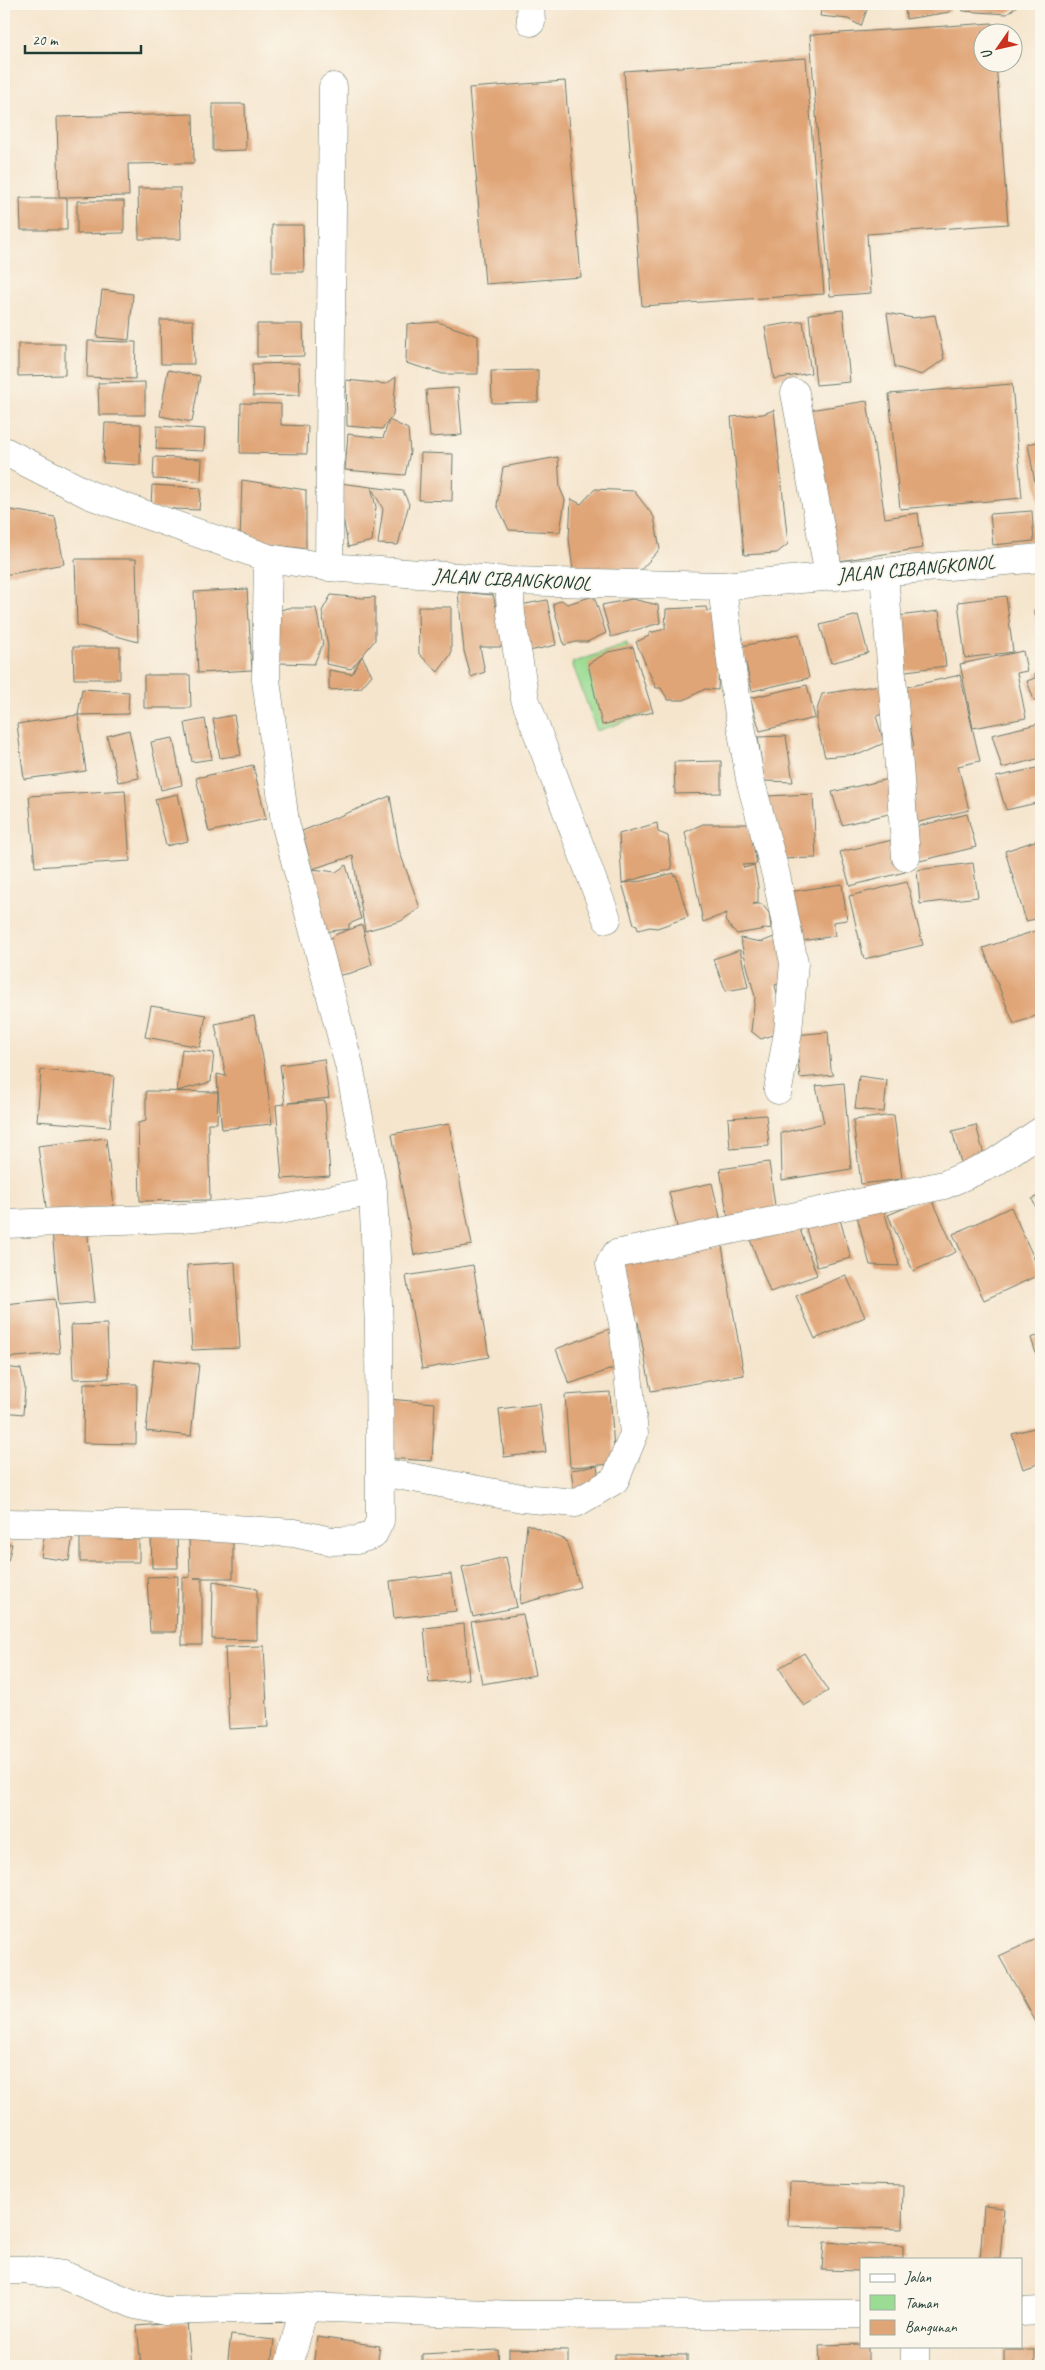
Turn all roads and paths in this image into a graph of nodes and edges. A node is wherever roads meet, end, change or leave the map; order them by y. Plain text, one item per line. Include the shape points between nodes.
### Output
1 (333, 87) dead end
2 (795, 393) dead end
3 (4, 451) edge
4 (268, 558) junction
5 (1041, 558) edge
6 (330, 567) junction
7 (884, 573) junction
8 (829, 576) junction
9 (509, 581) junction
10 (722, 586) junction
11 (906, 856) dead end
12 (607, 919) dead end
13 (778, 1090) dead end
14 (1041, 1131) edge
15 (373, 1191) junction
16 (4, 1224) edge
17 (382, 1472) junction
18 (4, 1523) edge
19 (4, 2270) edge
20 (304, 2307) junction
21 (1041, 2311) edge
22 (1022, 2312) edge
23 (860, 2314) edge
24 (914, 2348) edge
25 (290, 2366) edge
26 (915, 2366) edge

1 - 6 street
2 - 8 street
3 - 4 street, JALAN CIBANGKONOL via 90,495
4 - 6 street, JALAN CIBANGKONOL
4 - 15 street via 266,680 286,822 349,1065
5 - 7 street, JALAN CIBANGKONOL
6 - 9 street, JALAN CIBANGKONOL
7 - 8 street, JALAN CIBANGKONOL
7 - 11 street
8 - 10 street, JALAN CIBANGKONOL
9 - 10 street, JALAN CIBANGKONOL
9 - 12 street via 511,614 526,699
10 - 13 street via 750,779 776,875 794,963 788,1032
14 - 17 street via 994,1163 944,1185 616,1254 610,1264 624,1323 634,1434 615,1480 576,1503 522,1498
15 - 16 street via 274,1211 182,1218
15 - 17 street
17 - 18 street via 380,1521 373,1535 357,1540 331,1541 294,1532 189,1526
19 - 20 street via 64,2276 136,2305 165,2311
20 - 23 street via 516,2315
20 - 25 street
21 - 22 street
24 - 26 street

